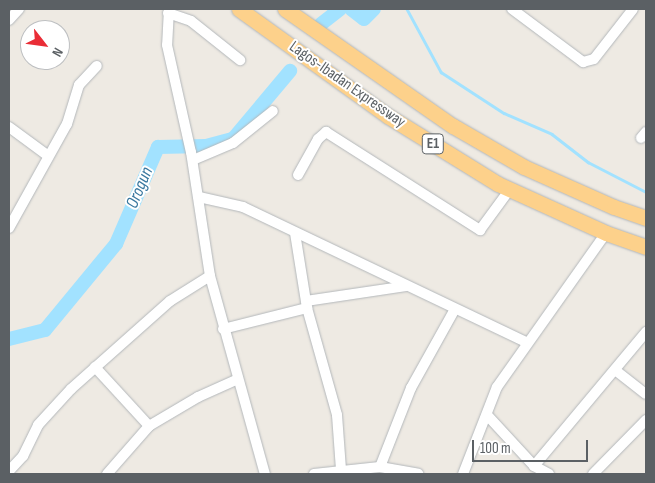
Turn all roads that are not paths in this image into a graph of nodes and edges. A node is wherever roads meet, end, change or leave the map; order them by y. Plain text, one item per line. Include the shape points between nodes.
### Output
1 (19, 9) edge
2 (239, 9) edge
3 (285, 9) edge
4 (512, 9) edge
5 (633, 9) edge
6 (168, 11) edge
7 (9, 20) edge
8 (240, 60) dead end
9 (97, 66) dead end
10 (273, 111) dead end
11 (9, 127) edge
12 (47, 155) junction
13 (192, 156) junction
14 (298, 175) dead end
15 (510, 189) junction
16 (199, 197) junction
17 (646, 218) edge
18 (9, 228) edge
19 (295, 233) junction
20 (606, 233) junction
21 (646, 247) edge
22 (210, 276) junction
23 (406, 286) junction
24 (306, 305) junction
25 (455, 309) junction
26 (223, 329) junction
27 (646, 332) edge
28 (526, 342) junction
29 (95, 367) junction
30 (615, 370) junction
31 (238, 379) junction
32 (646, 394) edge
33 (487, 416) junction
34 (646, 420) edge
35 (148, 426) junction
36 (534, 466) junction
37 (380, 467) junction
38 (341, 470) junction
39 (9, 471) edge
40 (360, 471) edge
41 (107, 474) edge
42 (265, 474) edge
43 (314, 474) edge
44 (418, 474) edge
45 (463, 474) edge
46 (549, 474) edge
47 (593, 474) edge

1 - 7 street
2 - 15 highway, Lagos-Ibadan Expressway / E1 via 388,116
3 - 17 highway, Lagos-Ibadan Expressway / E1 via 459,130 524,167
4 - 5 street via 584,62 594,59
6 - 8 street via 191,21
6 - 13 street via 167,45
9 - 12 street via 78,85 67,124
10 - 13 street via 233,143
11 - 12 street
12 - 18 street
13 - 16 street
14 - 15 street via 318,139 326,132 480,230
15 - 20 highway, Lagos-Ibadan Expressway / E1
16 - 19 street via 243,207
16 - 22 street
19 - 23 street
19 - 24 street
20 - 21 highway, Lagos-Ibadan Expressway / E1
20 - 28 street
22 - 26 street
22 - 29 street via 170,301
23 - 24 street
23 - 25 street
24 - 26 street
24 - 38 street via 337,415
25 - 28 street
25 - 37 street via 411,388
26 - 31 street
27 - 30 street
28 - 33 street via 497,387
29 - 35 street
29 - 39 street via 38,424 23,456
30 - 32 street
30 - 36 street
31 - 35 street via 198,397
31 - 42 street
33 - 36 street
33 - 45 street
34 - 47 street
35 - 41 street
36 - 46 street
37 - 40 street
37 - 44 street
38 - 40 street
38 - 43 street

